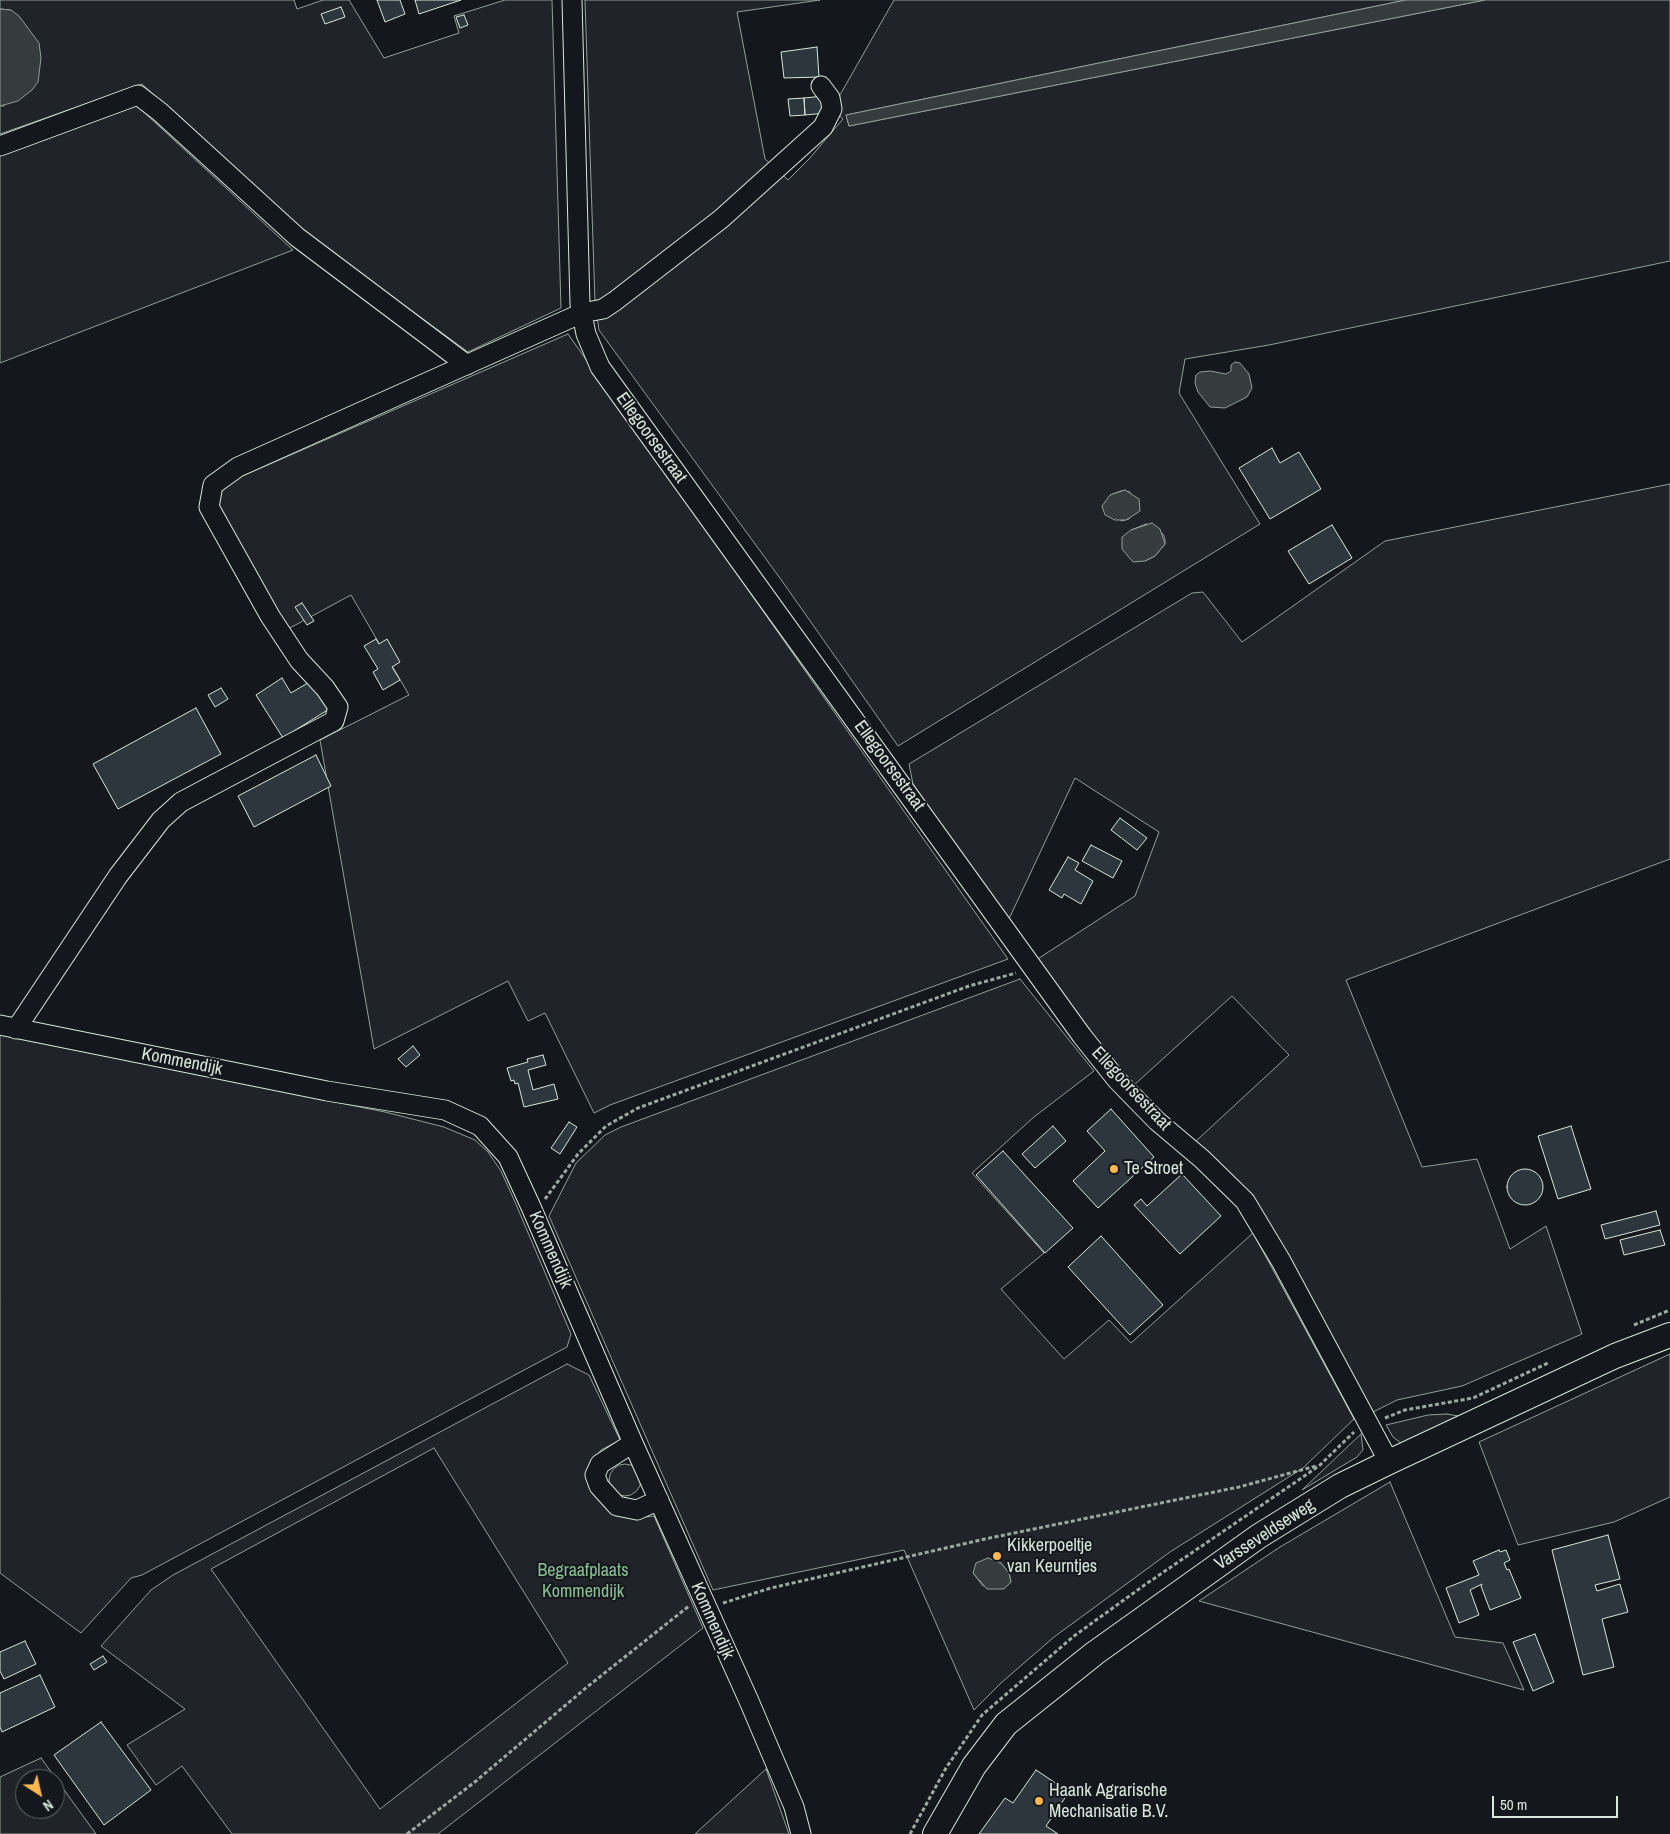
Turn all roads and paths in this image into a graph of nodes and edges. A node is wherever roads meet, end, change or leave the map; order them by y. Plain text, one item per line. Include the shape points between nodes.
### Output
1 (572, 0) edge
2 (822, 86) dead end
3 (0, 146) edge
4 (582, 313) junction
5 (467, 365) junction
6 (1033, 968) junction
7 (8, 1027) edge
8 (534, 1216) junction
9 (1670, 1310) edge
10 (1627, 1328) dead end
11 (1670, 1335) edge
12 (1550, 1362) dead end
13 (1369, 1425) junction
14 (633, 1443) junction
15 (1389, 1462) junction
16 (659, 1500) junction
17 (703, 1602) junction
18 (407, 1834) edge
19 (801, 1834) edge
20 (935, 1834) edge

1 - 4 street, Ellegoorsestraat
2 - 4 street via 830,98 832,109 823,127 721,219 644,279 603,309
3 - 5 street via 138,95 297,237
4 - 5 street
4 - 6 street, Ellegoorsestraat via 586,334 600,367
5 - 7 street via 238,467 213,485 209,507 275,623 299,660 338,707 334,720 181,802 161,820
6 - 8 path via 969,986 638,1108 606,1126 578,1154
6 - 13 street, Ellegoorsestraat via 1118,1080 1157,1121 1202,1158 1244,1201 1281,1261
7 - 8 street, Kommendijk via 327,1091 445,1110 480,1126 508,1157
8 - 14 street, Kommendijk
9 - 10 path
11 - 15 main road, Varsseveldseweg via 1615,1356
12 - 13 path via 1473,1398 1405,1410
13 - 15 street, Ellegoorsestraat
13 - 17 path via 1353,1432 1320,1465 1239,1487
14 - 16 street, Kommendijk
14 - 16 street via 600,1464 595,1475 599,1486 617,1506 637,1510
15 - 20 main road, Varsseveldseweg via 1340,1486 1259,1536 1095,1653 1006,1724 974,1766
16 - 17 street, Kommendijk
17 - 18 path via 586,1687 476,1781
17 - 19 street, Kommendijk via 786,1790

